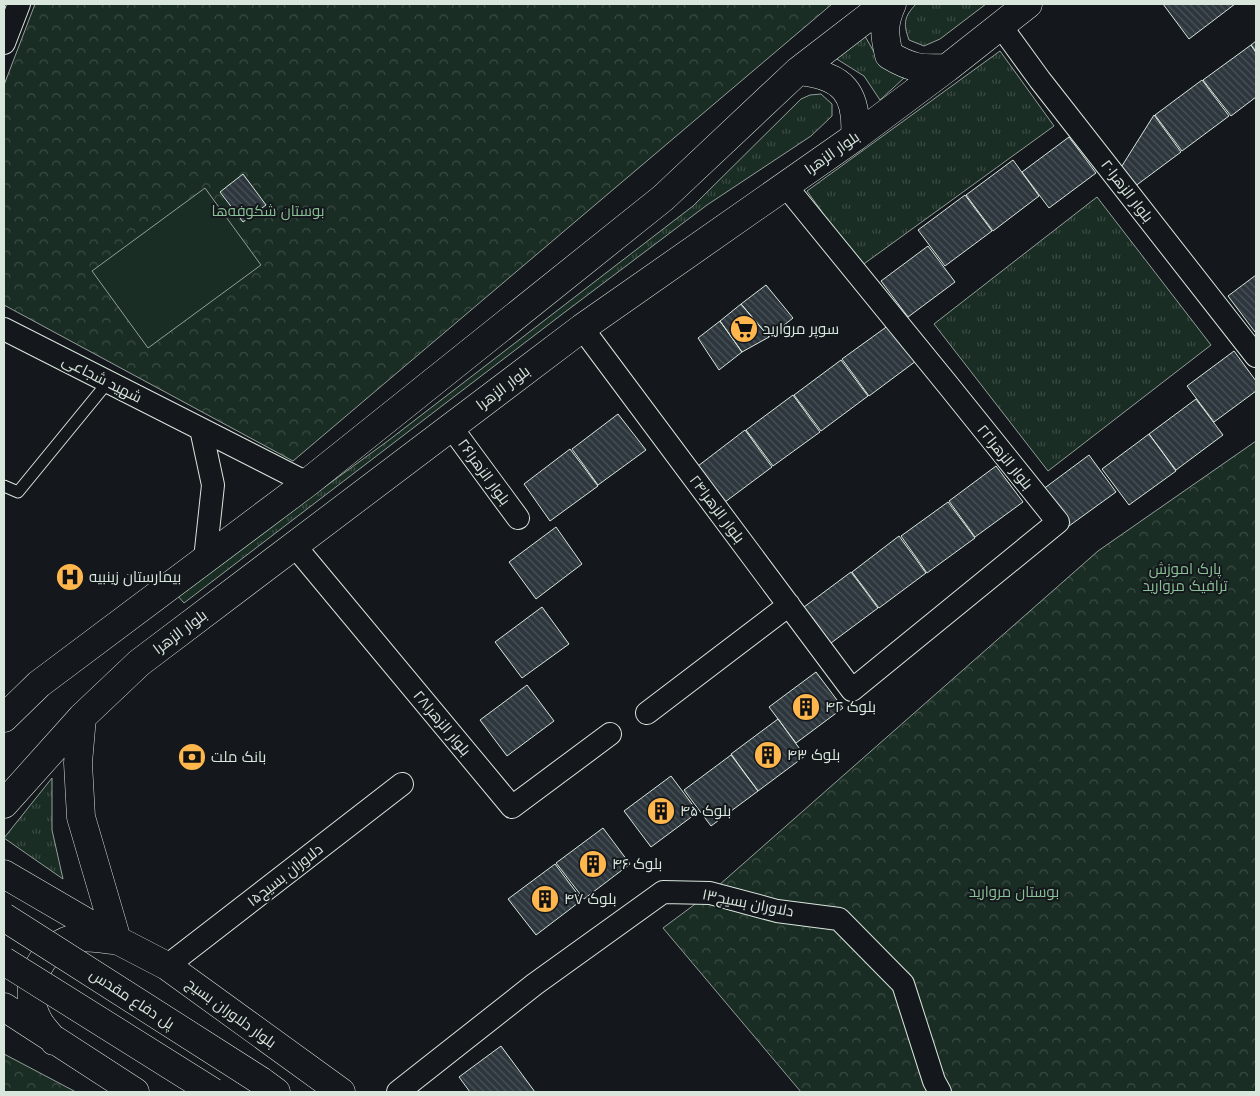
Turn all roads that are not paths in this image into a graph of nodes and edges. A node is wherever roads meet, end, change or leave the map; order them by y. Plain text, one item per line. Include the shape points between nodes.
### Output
1 (19, 4) edge
2 (885, 4) edge
3 (892, 4) edge
4 (1028, 4) edge
5 (1000, 25) junction
6 (4, 43) edge
7 (947, 68) junction
8 (798, 71) junction
9 (855, 138) junction
10 (785, 185) junction
11 (4, 328) edge
12 (582, 328) junction
13 (1256, 356) edge
14 (108, 382) junction
15 (451, 427) junction
16 (201, 429) junction
17 (307, 482) junction
18 (4, 486) edge
19 (518, 518) dead end
20 (294, 545) junction
21 (205, 559) junction
22 (789, 605) junction
23 (852, 690) joint
24 (647, 713) dead end
25 (82, 717) junction
26 (4, 718) edge
27 (610, 734) dead end
28 (402, 784) dead end
29 (4, 804) edge
30 (4, 874) edge
31 (4, 917) edge
32 (117, 940) junction
33 (4, 961) edge
34 (167, 966) junction
35 (4, 1007) edge
36 (4, 1019) edge
37 (54, 1041) junction
38 (268, 1087) edge
39 (135, 1092) edge
40 (213, 1092) edge
41 (341, 1092) edge
42 (398, 1092) edge
43 (940, 1092) edge

1 - 6 street
2 - 8 main road
3 - 7 main road via 884,26 890,55 921,69
4 - 5 main road, بلوار الزهرا
5 - 7 main road, بلوار الزهرا
5 - 13 street, بلوار الزهرا۲۰
7 - 9 main road, بلوار الزهرا
8 - 9 main road via 825,75 845,88 854,107
8 - 17 main road via 663,198
9 - 10 main road, بلوار الزهرا
10 - 12 main road, بلوار الزهرا
10 - 23 street, بلوار الزهرا۲۲ via 1058,522
11 - 14 street, شهید شجاعی
12 - 15 main road, بلوار الزهرا
12 - 22 street, بلوار الزهرا۲۴
14 - 16 street, شهید شجاعی
14 - 18 lane via 18,492
15 - 19 street, بلوار الزهرا۲۶
15 - 20 main road, بلوار الزهرا
16 - 17 street, شهید شجاعی
16 - 21 street via 213,485
17 - 21 main road
20 - 25 main road, بلوار الزهرا via 139,663
20 - 27 street, بلوار الزهرا۲۸ via 512,807
21 - 26 main road via 39,684
22 - 23 street, بلوار الزهرا۲۴
22 - 24 street
25 - 29 main road, بلوار الزهرا
25 - 32 main road via 78,763 81,817
28 - 34 street, دلاوران بسیج۱۵
30 - 32 main road, بلوار دلاوران بسیج
31 - 38 main road, پل دفاع مقدس, bridge
32 - 34 main road, بلوار دلاوران بسیج
32 - 37 main road via 72,939 53,949 38,966 32,987 34,1009 37,1019
33 - 40 main road, bridge
34 - 41 main road, بلوار دلاوران بسیج
35 - 37 main road
36 - 37 main road
37 - 39 main road
42 - 43 street, دلاوران بسیج۱۳ via 535,984 664,892 710,893 776,911 839,919 903,984

